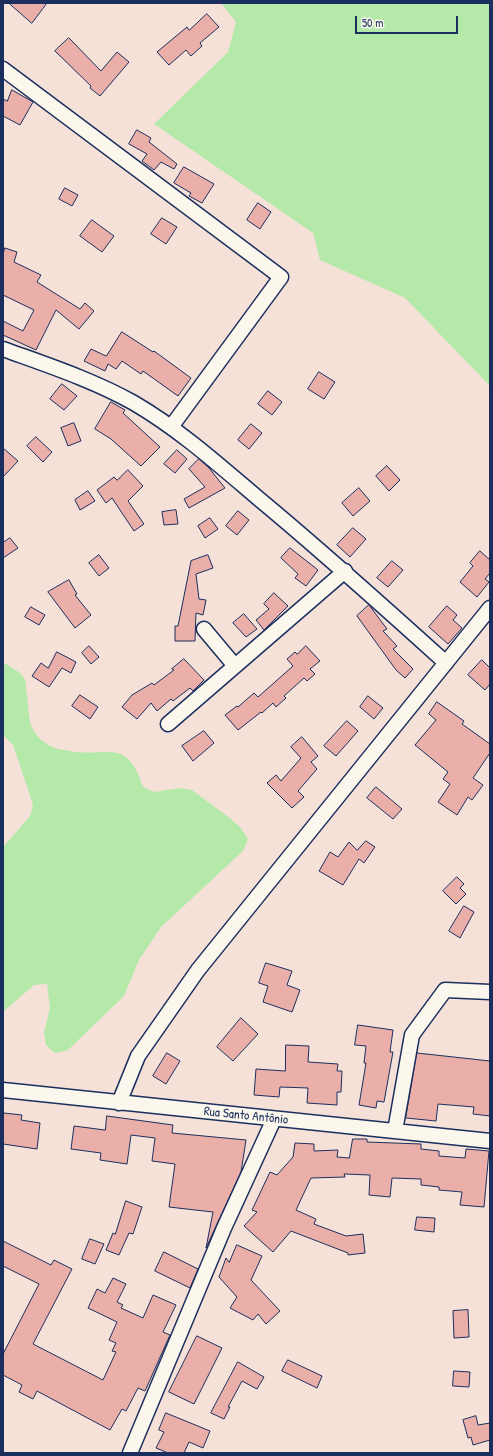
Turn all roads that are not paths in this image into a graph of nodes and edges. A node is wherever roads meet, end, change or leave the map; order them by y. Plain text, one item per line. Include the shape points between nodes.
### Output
1 (3, 69) edge
2 (3, 349) edge
3 (171, 427) junction
4 (345, 571) junction
5 (490, 608) edge
6 (204, 629) dead end
7 (446, 662) junction
8 (235, 666) junction
9 (168, 724) dead end
10 (490, 992) edge
11 (3, 1090) edge
12 (119, 1102) junction
13 (274, 1119) junction
14 (395, 1131) junction
15 (490, 1141) edge
16 (135, 1452) edge

1 - 3 street via 281,277
2 - 3 street via 90,382 134,403
3 - 4 street
4 - 7 street
4 - 8 street
5 - 7 street
6 - 8 street
7 - 12 street via 198,970 138,1056
8 - 9 street
10 - 14 street via 445,990 412,1035
11 - 12 street, Rua Santo Antônio
12 - 13 street, Rua Santo Antônio
13 - 14 street, Rua Santo Antônio
13 - 16 street via 224,1228
14 - 15 street, Rua Santo Antônio

